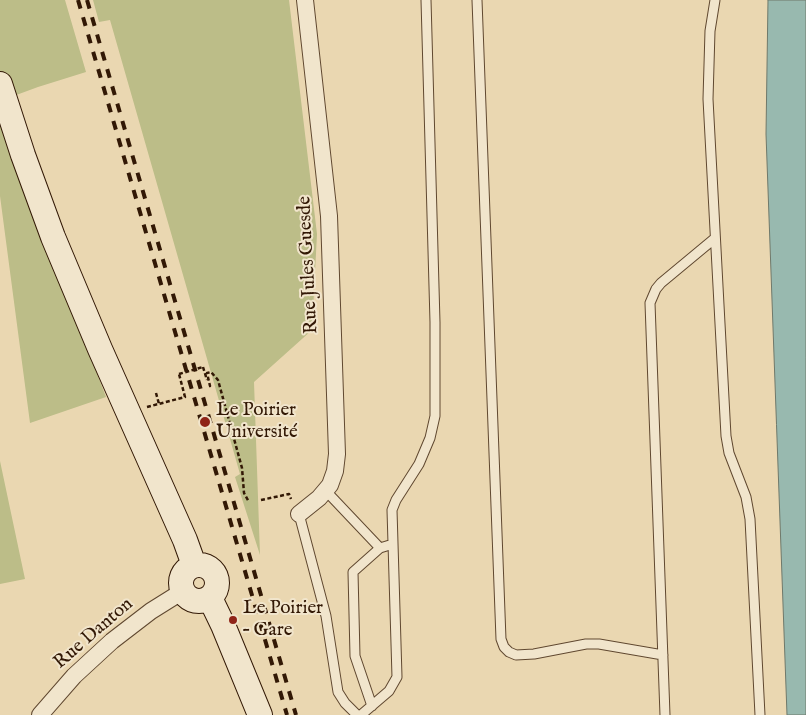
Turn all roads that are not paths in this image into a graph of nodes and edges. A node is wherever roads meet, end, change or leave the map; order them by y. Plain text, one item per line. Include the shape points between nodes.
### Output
1 (304, 0) edge
2 (426, 0) edge
3 (477, 0) edge
4 (715, 0) edge
5 (0, 84) edge
6 (714, 239) junction
7 (326, 491) junction
8 (299, 514) joint
9 (393, 544) junction
10 (380, 548) junction
11 (194, 565) junction
12 (183, 591) junction
13 (210, 598) junction
14 (663, 655) junction
15 (372, 706) junction
16 (40, 715) edge
17 (260, 715) edge
18 (359, 715) edge
19 (665, 715) edge
20 (760, 715) edge

1 - 7 street, Rue Jules Guesde via 329,216 337,461
2 - 9 lane via 435,416 420,464 392,510
3 - 14 lane via 504,647 516,655 599,644
4 - 6 lane via 708,76
5 - 11 street via 53,237
6 - 14 lane via 661,283 650,303
6 - 20 lane via 727,446 746,497 750,519
7 - 8 street, Rue Jules Guesde
7 - 10 lane
8 - 18 lane via 326,616 338,692 344,703
9 - 10 lane
9 - 15 lane via 397,677 389,691
10 - 15 lane via 353,572 355,656
11 - 12 street via 182,577
11 - 13 street via 211,568 216,575 218,587
12 - 13 street via 196,601
12 - 16 street, Rue Danton via 112,641 74,676
13 - 17 street
14 - 19 lane
15 - 18 lane

